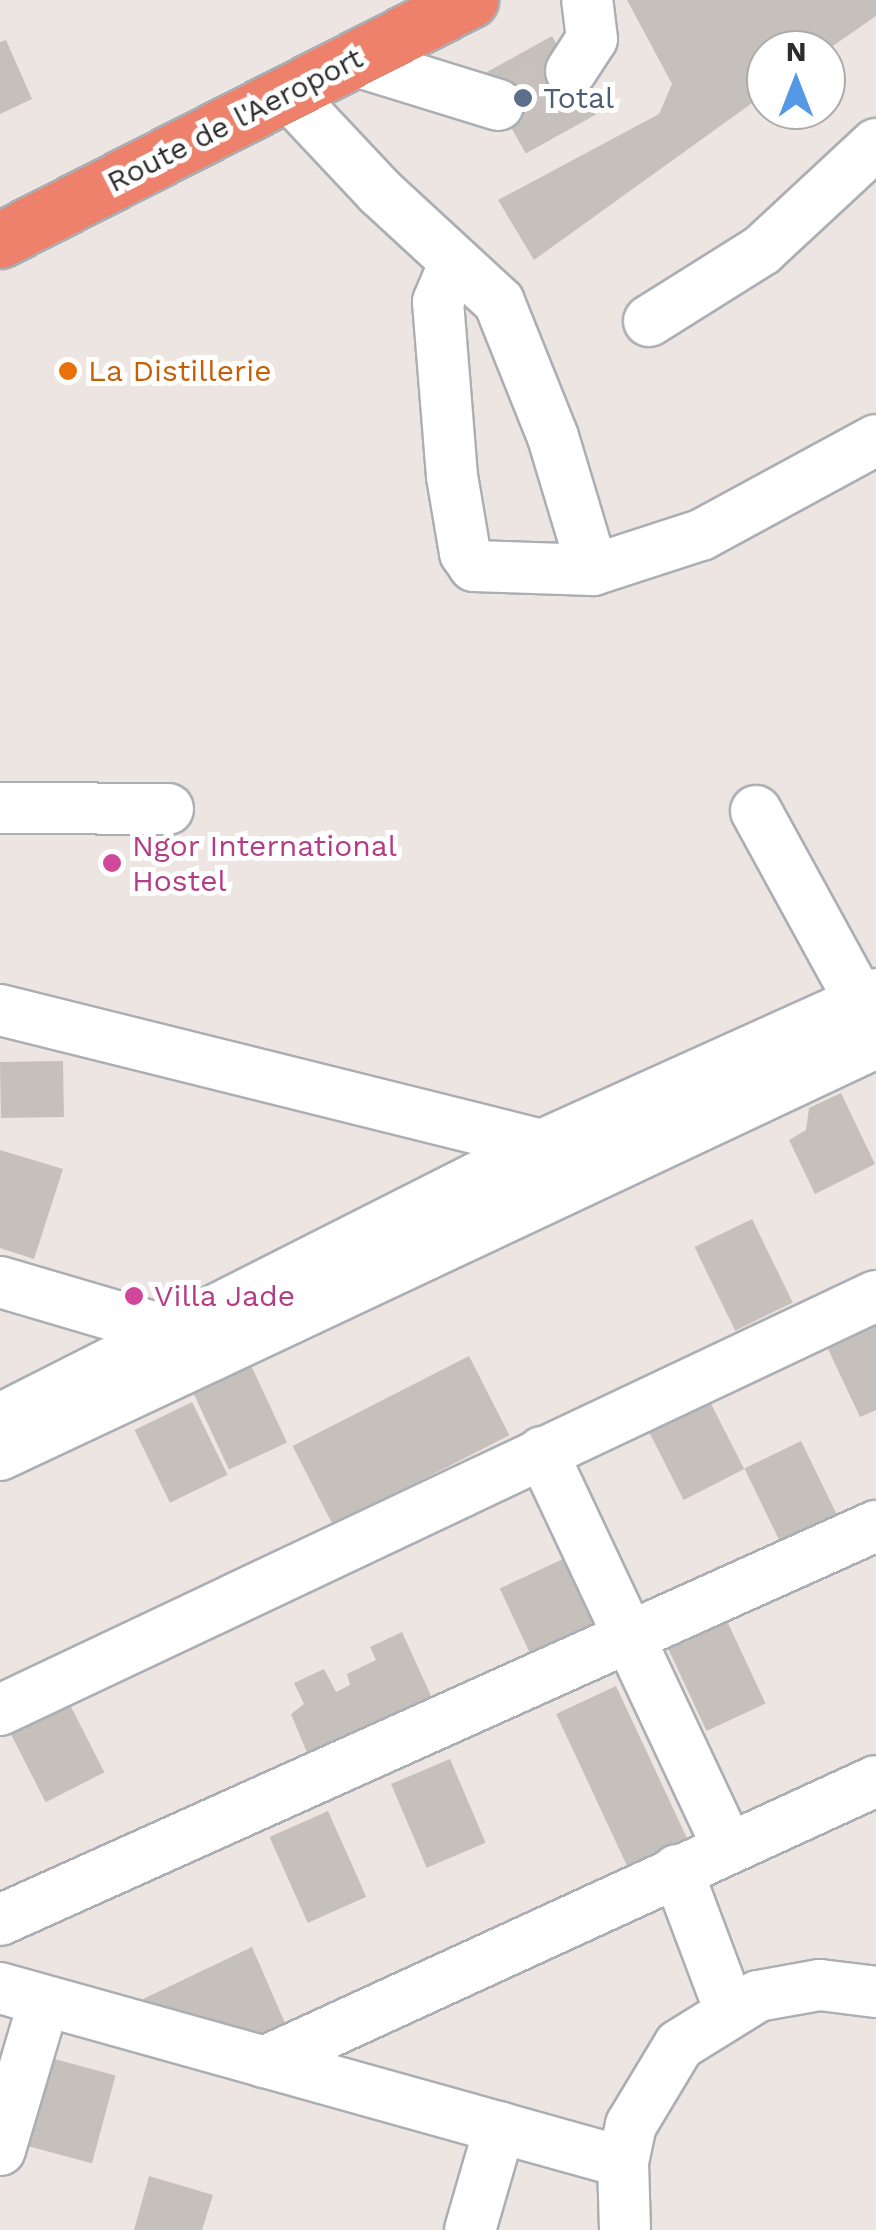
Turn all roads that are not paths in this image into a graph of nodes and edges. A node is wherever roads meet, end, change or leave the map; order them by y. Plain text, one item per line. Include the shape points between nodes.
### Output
1 (390, 0) edge
2 (470, 0) edge
3 (587, 0) edge
4 (353, 60) junction
5 (570, 71) tunnel mouth
6 (287, 93) junction
7 (498, 105) tunnel mouth
8 (876, 144) edge
9 (0, 200) edge
10 (0, 240) edge
11 (454, 264) junction
12 (648, 320) dead end
13 (876, 440) edge
14 (593, 570) junction
15 (0, 808) edge
16 (168, 809) dead end
17 (756, 811) dead end
18 (0, 1010) edge
19 (871, 1013) edge
20 (553, 1166) junction
21 (0, 1282) edge
22 (876, 1296) edge
23 (170, 1332) junction
24 (0, 1419) edge
25 (542, 1452) junction
26 (0, 1455) edge
27 (876, 1526) edge
28 (631, 1639) junction
29 (0, 1710) edge
30 (876, 1781) edge
31 (728, 1847) junction
32 (677, 1870) junction
33 (0, 1920) edge
34 (876, 1992) edge
35 (22, 1994) edge
36 (730, 2008) junction
37 (264, 2062) junction
38 (500, 2127) junction
39 (0, 2150) edge
40 (622, 2162) junction
41 (470, 2230) edge
42 (625, 2230) edge

1 - 9 highway, Route de l'Aeroport
2 - 4 highway, Route de l'Aeroport
3 - 5 street via 592,39
4 - 6 highway, Route de l'Aeroport
4 - 7 street
6 - 10 highway, Route de l'Aeroport
6 - 11 street
8 - 12 street via 762,250
11 - 14 street via 499,302 552,437
11 - 14 street via 438,302 465,554 491,572
13 - 14 street via 701,536
15 - 16 street
17 - 19 street
18 - 20 street
19 - 20 street
20 - 23 street
20 - 26 street
21 - 23 street
22 - 25 street
23 - 24 street
25 - 28 street
25 - 29 street
27 - 28 street
28 - 31 street
28 - 33 street
30 - 31 street
31 - 32 street
32 - 36 street
32 - 37 street
34 - 36 street via 789,1988
35 - 37 street
35 - 39 street
36 - 40 street via 659,2069 630,2125
37 - 38 street
38 - 40 street
38 - 41 street
40 - 42 street

